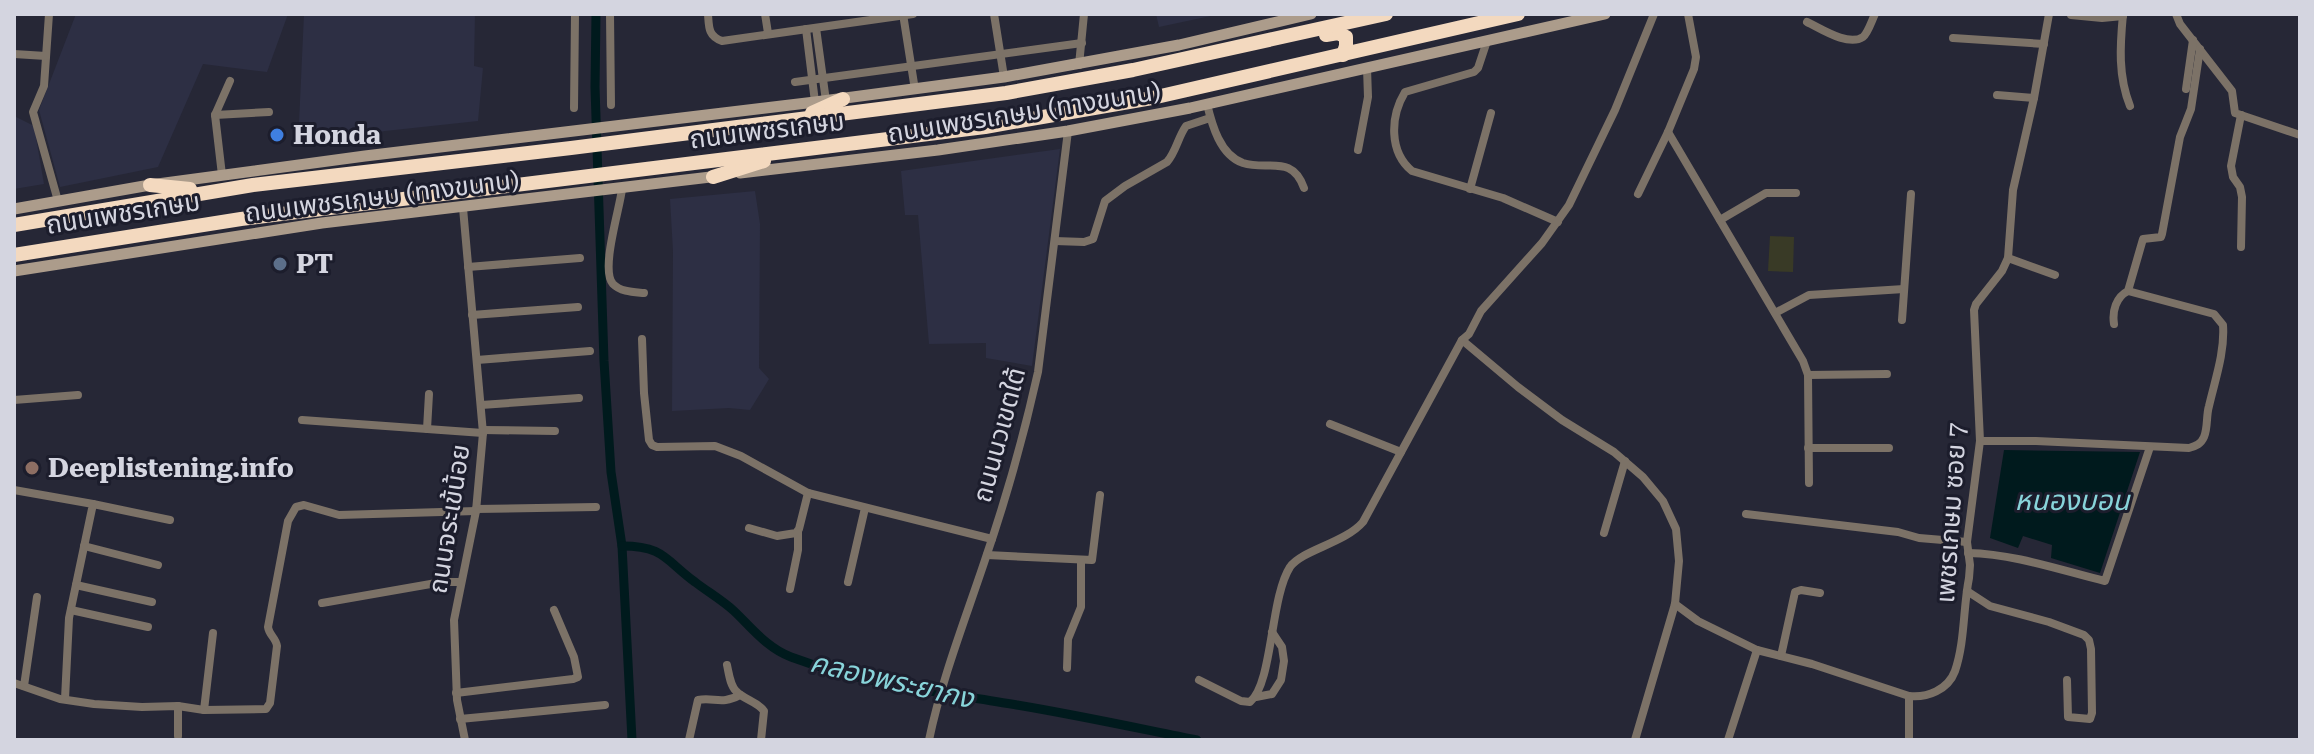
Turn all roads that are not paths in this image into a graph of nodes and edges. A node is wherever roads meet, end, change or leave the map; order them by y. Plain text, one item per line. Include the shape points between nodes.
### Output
1 (49, 14) edge
2 (575, 14) edge
3 (610, 14) edge
4 (708, 14) edge
5 (765, 14) edge
6 (823, 14) edge
7 (906, 14) edge
8 (994, 14) edge
9 (1084, 14) edge
10 (1311, 14) edge
11 (1386, 14) edge
12 (1518, 14) edge
13 (1605, 14) edge
14 (1654, 14) edge
15 (1688, 14) edge
16 (1875, 14) edge
17 (2049, 14) edge
18 (2176, 14) edge
19 (2071, 15) edge
20 (2123, 15) edge
21 (1807, 22) dead end
22 (816, 28) junction
23 (768, 33) junction
24 (1953, 38) dead end
25 (2193, 40) junction
26 (1487, 41) junction
27 (1082, 43) junction
28 (2044, 44) junction
29 (1243, 47) junction
30 (2200, 49) junction
31 (14, 54) edge
32 (1000, 55) junction
33 (1343, 55) junction
34 (46, 56) junction
35 (1079, 65) junction
36 (910, 67) junction
37 (1367, 68) junction
38 (1004, 77) junction
39 (823, 79) junction
40 (812, 80) junction
41 (230, 81) dead end
42 (795, 82) dead end
43 (2186, 89) dead end
44 (915, 90) junction
45 (1997, 95) dead end
46 (2034, 98) junction
47 (843, 99) junction
48 (820, 101) junction
49 (1207, 104) junction
50 (611, 105) dead end
51 (2130, 106) dead end
52 (574, 108) dead end
53 (269, 112) dead end
54 (1491, 113) dead end
55 (2238, 114) junction
56 (215, 115) junction
57 (1210, 118) junction
58 (793, 120) junction
59 (1068, 131) junction
60 (1668, 132) junction
61 (2300, 135) edge
62 (1358, 150) dead end
63 (786, 151) junction
64 (222, 175) junction
65 (713, 177) junction
66 (150, 185) junction
67 (1304, 188) dead end
68 (619, 189) junction
69 (1470, 189) junction
70 (213, 191) junction
71 (1796, 193) dead end
72 (1638, 194) dead end
73 (1911, 194) dead end
74 (58, 201) junction
75 (463, 208) junction
76 (14, 209) edge
77 (1720, 220) junction
78 (1558, 222) junction
79 (14, 225) edge
80 (1055, 241) junction
81 (2241, 247) dead end
82 (14, 255) edge
83 (580, 258) dead end
84 (2008, 258) junction
85 (468, 267) junction
86 (14, 271) edge
87 (2055, 275) dead end
88 (1904, 289) junction
89 (2128, 291) junction
90 (644, 293) dead end
91 (578, 307) dead end
92 (1775, 313) junction
93 (472, 315) junction
94 (1902, 320) dead end
95 (2114, 324) dead end
96 (642, 339) dead end
97 (1462, 340) junction
98 (590, 351) dead end
99 (477, 360) junction
100 (1887, 374) dead end
101 (1808, 375) junction
102 (429, 394) dead end
103 (78, 395) dead end
104 (579, 398) dead end
105 (14, 400) edge
106 (481, 405) junction
107 (302, 420) dead end
108 (1330, 424) dead end
109 (427, 429) junction
110 (483, 431) junction
111 (555, 431) dead end
112 (1980, 441) junction
113 (2150, 447) junction
114 (1808, 448) junction
115 (1889, 448) dead end
116 (1401, 452) junction
117 (1625, 461) junction
118 (1809, 483) dead end
119 (14, 490) edge
120 (808, 493) junction
121 (1100, 495) dead end
122 (93, 504) junction
123 (596, 507) dead end
124 (865, 508) junction
125 (476, 510) junction
126 (1746, 514) dead end
127 (170, 520) dead end
128 (749, 528) dead end
129 (798, 532) junction
130 (1604, 533) dead end
131 (992, 539) junction
132 (1967, 542) junction
133 (84, 546) junction
134 (1968, 553) junction
135 (987, 555) junction
136 (1081, 561) junction
137 (158, 565) dead end
138 (461, 582) junction
139 (848, 582) dead end
140 (76, 585) junction
141 (790, 589) dead end
142 (1967, 591) junction
143 (1820, 593) dead end
144 (37, 597) dead end
145 (152, 602) dead end
146 (322, 603) dead end
147 (1675, 604) junction
148 (71, 610) junction
149 (554, 610) dead end
150 (148, 627) dead end
151 (1272, 632) junction
152 (213, 633) dead end
153 (1757, 650) junction
154 (1781, 656) junction
155 (727, 665) dead end
156 (1067, 668) dead end
157 (1199, 680) dead end
158 (2067, 680) dead end
159 (19, 684) edge
160 (456, 693) junction
161 (740, 695) junction
162 (1909, 696) junction
163 (1256, 697) junction
164 (65, 699) junction
165 (605, 705) dead end
166 (178, 706) junction
167 (204, 710) junction
168 (460, 719) junction
169 (178, 736) dead end
170 (465, 740) edge
171 (689, 740) edge
172 (761, 740) edge
173 (929, 740) edge
174 (1635, 740) edge
175 (1728, 740) edge
176 (1909, 740) edge

1 - 34 street
2 - 52 street
3 - 50 street
4 - 23 street via 710,33 722,41
5 - 23 street
6 - 22 street
7 - 22 street
7 - 36 street
8 - 32 street
9 - 27 street
10 - 35 main road, ถนนเพชรเกษม (ทางขนาน)
11 - 29 highway, ถนนเพชรเกษม
12 - 33 highway, ถนนเพชรเกษม
13 - 26 main road, ถนนเพชรเกษม (ทางขนาน)
14 - 78 street via 1615,110
15 - 60 street via 1694,69
16 - 21 street via 1858,39 1838,37
17 - 28 street, เพชรเกษม ซอย 7
18 - 25 street
19 - 20 street
20 - 51 street via 2119,51
22 - 23 street
22 - 39 street
22 - 40 street
24 - 28 street
25 - 30 street
25 - 43 street
26 - 37 main road, ถนนเพชรเกษม (ทางขนาน)
26 - 69 street via 1474,72 1405,92 1394,131 1396,151 1412,171
27 - 32 street
27 - 35 street
28 - 46 street, เพชรเกษม ซอย 7
29 - 33 highway via 1283,47 1338,33 1347,39
29 - 58 highway, ถนนเพชรเกษม via 1006,93
30 - 55 street via 2232,91
30 - 89 street via 2162,234 2143,239
31 - 34 street
32 - 36 street
32 - 38 street
33 - 63 highway, ถนนเพชรเกษม via 1071,113
34 - 74 street via 44,86 33,112
35 - 38 main road, ถนนเพชรเกษม (ทางขนาน)
36 - 39 street
36 - 44 street
37 - 49 main road, ถนนเพชรเกษม (ทางขนาน)
37 - 62 street via 1368,97
38 - 44 main road, ถนนเพชรเกษม (ทางขนาน)
39 - 40 street
39 - 48 street
40 - 42 street
40 - 48 street
41 - 56 street
44 - 47 main road, ถนนเพชรเกษม (ทางขนาน)
45 - 46 street
46 - 84 street, เพชรเกษม ซอย 7 via 2013,190
47 - 48 main road, ถนนเพชรเกษม (ทางขนาน)
47 - 58 highway
48 - 64 main road, ถนนเพชรเกษม (ทางขนาน)
49 - 57 street
49 - 59 main road, ถนนเพชรเกษม (ทางขนาน)
53 - 56 street
54 - 69 street
55 - 61 street
55 - 81 street via 2231,166 2242,197
56 - 64 street
57 - 67 street via 1231,155 1244,163 1285,166 1298,174
57 - 80 street via 1186,126 1167,162 1109,196 1093,239
58 - 70 highway, ถนนเพชรเกษม
59 - 65 main road, ถนนเพชรเกษม (ทางขนาน)
59 - 80 street, ถนนนวเขตใต้
60 - 72 street
60 - 77 street
63 - 65 highway
63 - 82 highway, ถนนเพชรเกษม via 255,217
64 - 66 main road, ถนนเพชรเกษม (ทางขนาน)
65 - 68 main road, ถนนเพชรเกษม (ทางขนาน)
66 - 70 highway
66 - 74 main road, ถนนเพชรเกษม (ทางขนาน)
68 - 75 main road, ถนนเพชรเกษม (ทางขนาน)
68 - 90 street via 609,276 622,290
69 - 78 street
70 - 79 highway, ถนนเพชรเกษม
71 - 77 street via 1766,193
73 - 88 street
74 - 76 main road, ถนนเพชรเกษม (ทางขนาน)
75 - 85 street, ถนนจระเข้น้อย
75 - 86 main road, ถนนเพชรเกษม (ทางขนาน) via 295,227
77 - 92 street
78 - 97 street
80 - 131 street, ถนนนวเขตใต้ via 1038,372
83 - 85 street
84 - 87 street
84 - 112 street, เพชรเกษม ซอย 7 via 1974,310
85 - 93 street, ถนนจระเข้น้อย
88 - 92 street via 1809,295
88 - 94 street
89 - 95 street via 2117,302
89 - 113 street via 2214,314 2223,325 2201,443 2189,448
91 - 93 street
92 - 101 street
93 - 99 street, ถนนจระเข้น้อย
96 - 120 street via 652,445 715,446
97 - 116 street
97 - 117 street via 1562,420
98 - 99 street
99 - 106 street, ถนนจระเข้น้อย
100 - 101 street
101 - 114 street
102 - 109 street
103 - 105 street
104 - 106 street
106 - 110 street, ถนนจระเข้น้อย
107 - 109 street
108 - 116 street
109 - 110 street
110 - 111 street
110 - 125 street, ถนนจระเข้น้อย
112 - 113 street
112 - 132 street, เพชรเกษม ซอย 7
113 - 134 street via 2105,581 1988,553
114 - 115 street
114 - 118 street
116 - 151 street via 1358,527 1291,566
117 - 130 street
117 - 147 street via 1652,485 1676,529
119 - 122 street
120 - 124 street
120 - 129 street
121 - 136 street via 1094,557
122 - 127 street
122 - 133 street
123 - 125 street
124 - 131 street
124 - 139 street
125 - 138 street, ถนนจระเข้น้อย
125 - 167 street via 339,515 296,507 288,521 268,627 277,646 269,707
126 - 132 street
128 - 129 street via 777,536
129 - 141 street
131 - 135 street, ถนนนวเขตใต้
132 - 134 street, เพชรเกษม ซอย 7
133 - 137 street
133 - 140 street
134 - 142 street, เพชรเกษม ซอย 7
135 - 136 street
135 - 173 street, ถนนนวเขตใต้
136 - 156 street via 1081,607 1068,639
138 - 146 street
138 - 160 street, ถนนจระเข้น้อย via 454,620
140 - 145 street
140 - 148 street
142 - 158 street via 1990,606 2049,622 2089,640 2090,719 2068,717
142 - 162 street, เพชรเกษม ซอย 7 via 1954,673 1933,693
143 - 154 street via 1795,592
144 - 159 street
147 - 153 street
147 - 174 street
148 - 150 street
148 - 164 street
149 - 160 street via 578,677
151 - 163 street
151 - 163 street via 1284,653 1281,680 1272,694
152 - 167 street
153 - 154 street
153 - 175 street
154 - 162 street
155 - 161 street
157 - 163 street via 1241,701
159 - 164 street
160 - 168 street, ถนนจระเข้น้อย
161 - 171 street via 727,701 698,700
161 - 172 street via 764,711
162 - 176 street
164 - 166 street
165 - 168 street
166 - 167 street
166 - 169 street
168 - 170 street, ถนนจระเข้น้อย

